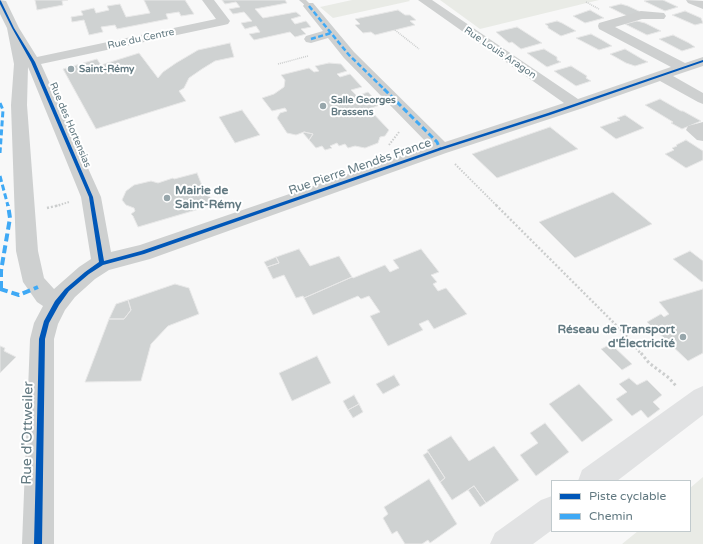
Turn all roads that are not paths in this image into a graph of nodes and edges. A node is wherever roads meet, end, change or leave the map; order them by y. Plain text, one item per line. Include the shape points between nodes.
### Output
1 (208, 0) edge
2 (424, 0) edge
3 (692, 0) edge
4 (0, 1) edge
5 (305, 3) edge
6 (703, 4) edge
7 (660, 16) dead end
8 (6, 30) edge
9 (331, 33) junction
10 (311, 39) dead end
11 (703, 61) edge
12 (33, 62) junction
13 (684, 68) junction
14 (660, 75) junction
15 (703, 99) edge
16 (577, 105) junction
17 (703, 127) edge
18 (703, 136) edge
19 (440, 150) junction
20 (102, 263) junction
21 (52, 313) junction
22 (698, 403) edge
23 (594, 480) edge
24 (551, 512) edge
25 (38, 544) edge
26 (506, 544) edge

1 - 12 street, Rue du Centre via 224,21
2 - 16 street, Rue Louis Aragon
3 - 6 street
4 - 8 street, Rue des Hortensias
5 - 9 street
7 - 13 street via 641,15 604,26
8 - 12 street, Rue des Hortensias
8 - 21 street via 21,64 19,105 27,251 34,282 45,295
9 - 10 street
9 - 19 street via 349,55 437,142
11 - 13 street, Rue Pierre Mendès France
12 - 20 street, Rue des Hortensias via 91,197
13 - 14 street, Rue Pierre Mendès France
14 - 15 street
14 - 16 street, Rue Pierre Mendès France
16 - 19 street, Rue Pierre Mendès France
17 - 18 street via 694,130
19 - 20 street, Rue Pierre Mendès France via 142,253
20 - 21 street, Rue Pierre Mendès France via 67,290
21 - 25 street, Rue d'Ottweiler via 42,339
22 - 23 street
24 - 26 street

